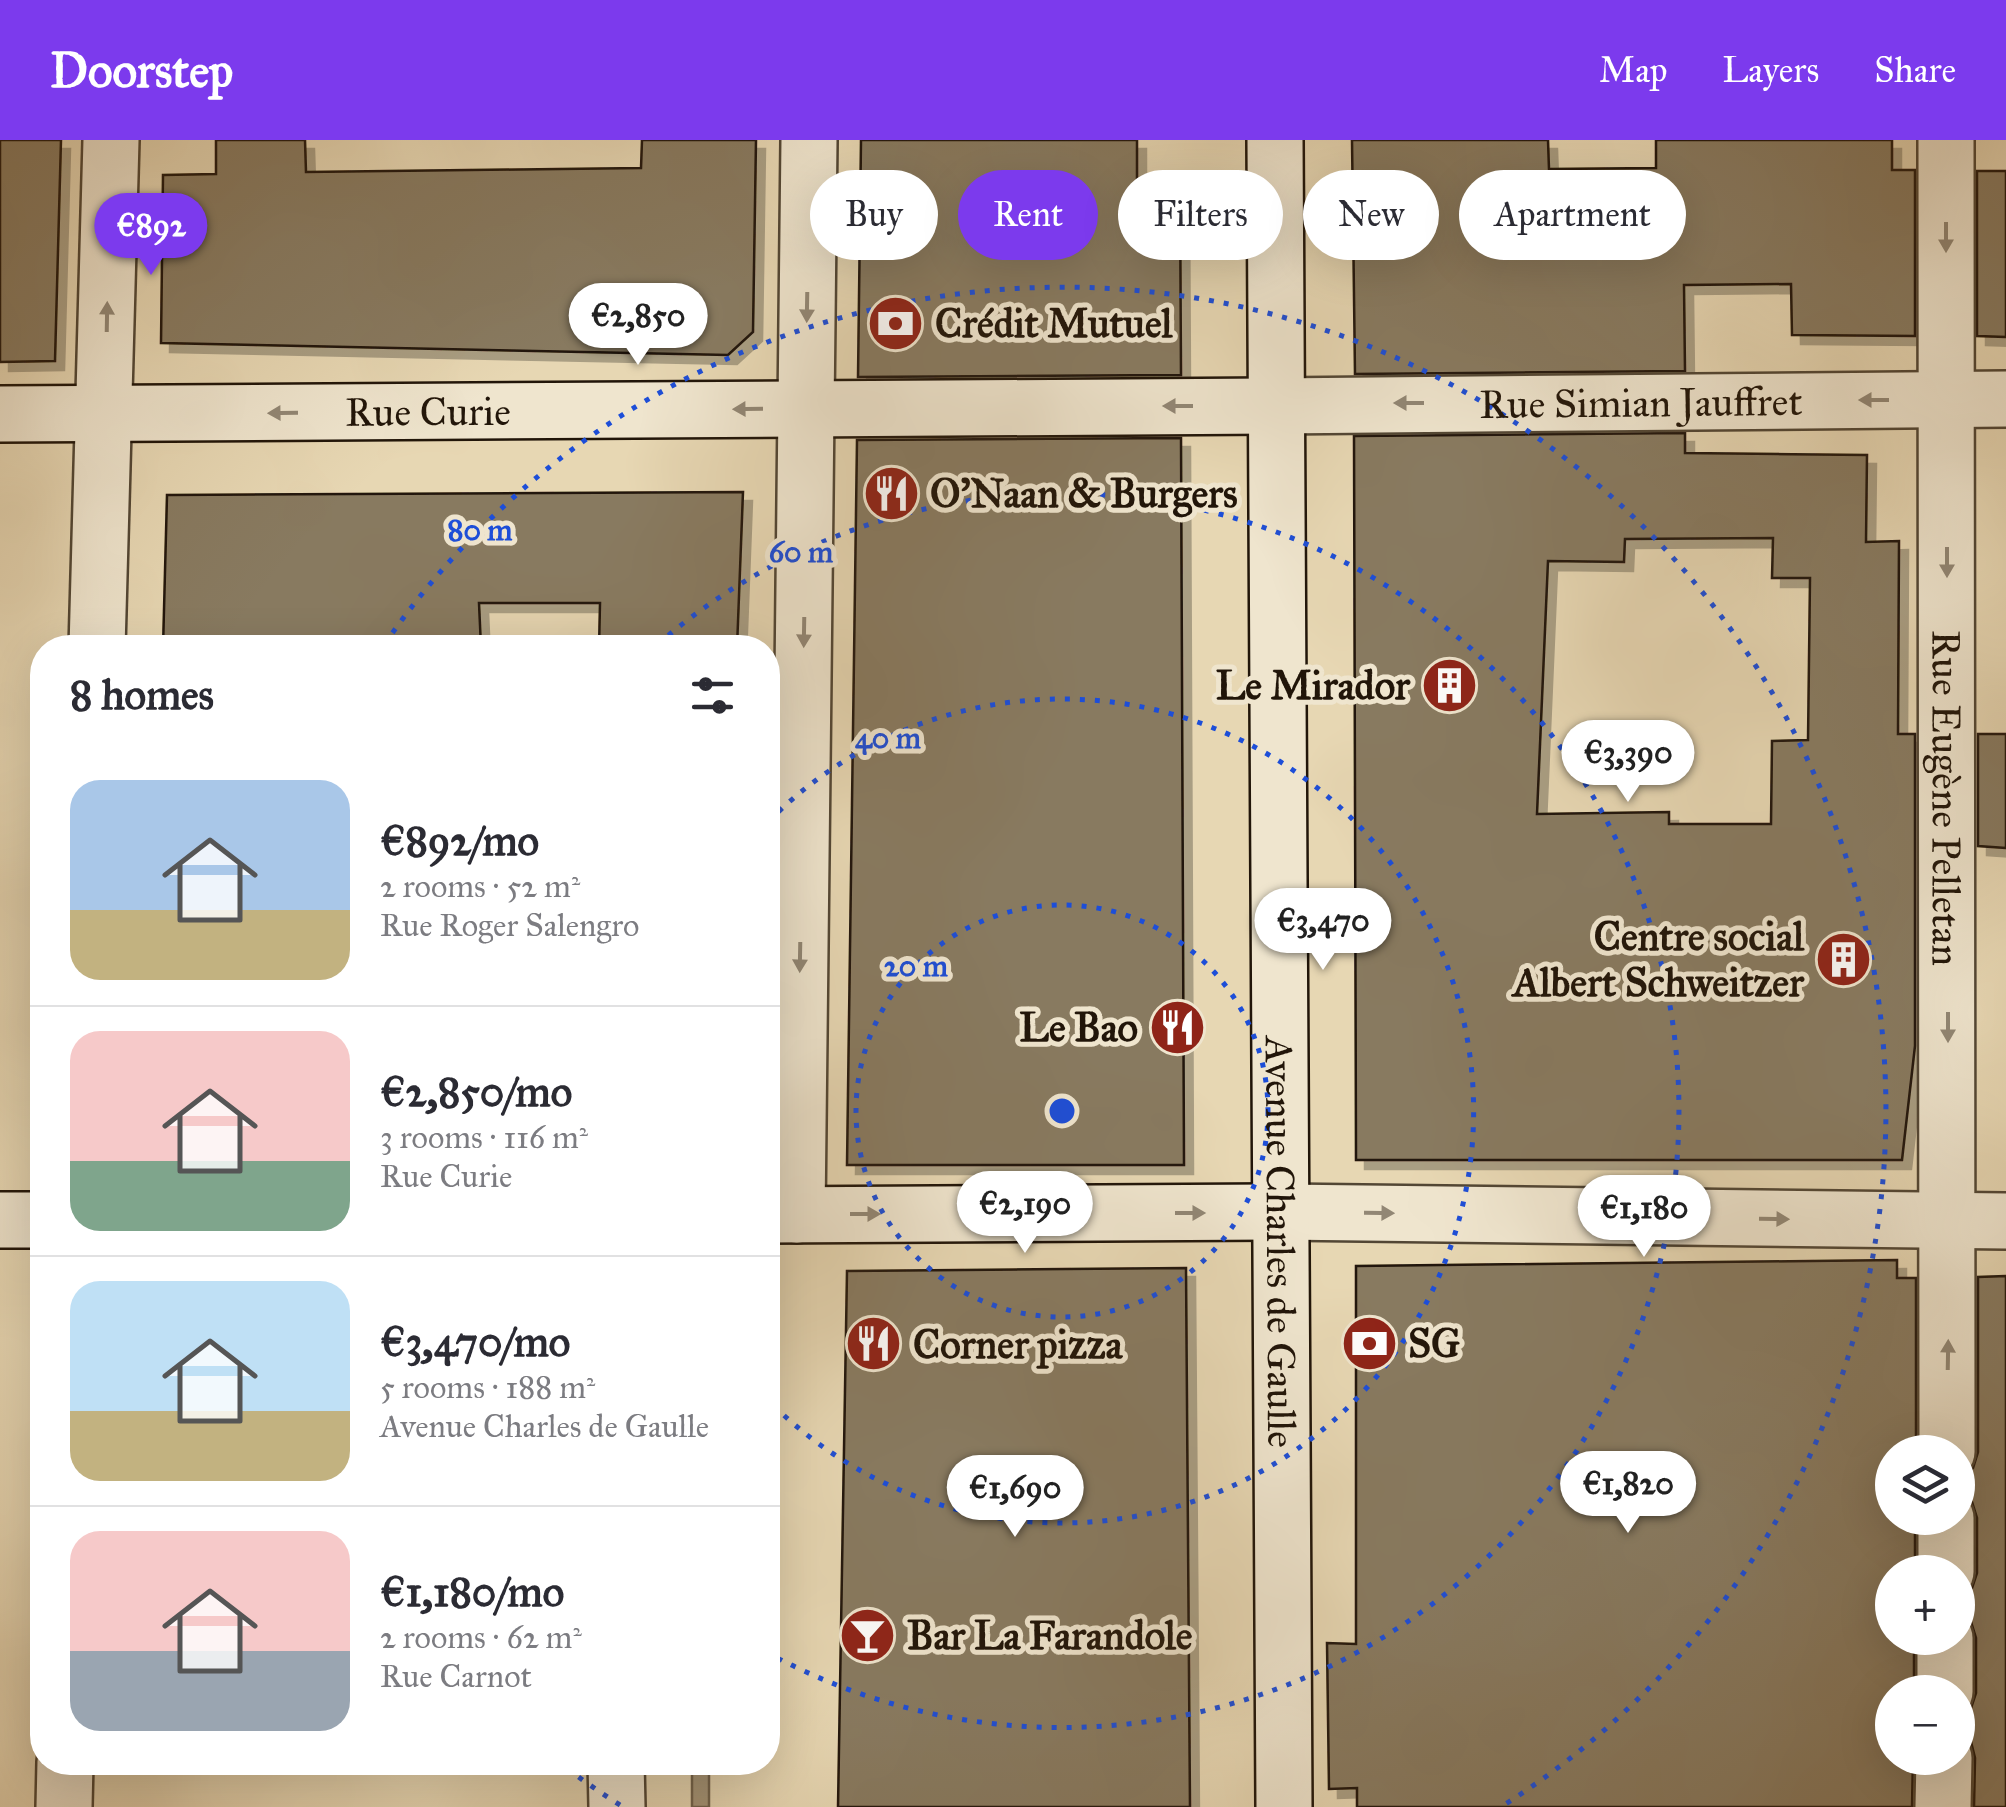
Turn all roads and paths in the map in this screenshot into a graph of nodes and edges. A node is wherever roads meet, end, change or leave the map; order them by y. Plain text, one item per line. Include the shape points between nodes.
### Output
1 (111, 140) edge
2 (809, 140) edge
3 (1274, 140) edge
4 (1946, 140) edge
5 (2006, 399) edge
6 (1946, 400) junction
7 (1276, 406) junction
8 (806, 408) junction
9 (0, 414) edge
10 (106, 415) junction
11 (98, 635) edge
12 (1282, 1212) junction
13 (782, 1216) edge
14 (0, 1220) edge
15 (30, 1220) edge
16 (2006, 1221) edge
17 (1949, 1222) junction
18 (1947, 1435) edge
19 (65, 1775) edge
20 (616, 1775) edge
21 (1944, 1775) edge
22 (64, 1807) edge
23 (616, 1807) edge
24 (1284, 1807) edge
25 (1944, 1807) edge

10 -> 1 street
2 -> 8 street
3 - 7 street, Avenue Charles de Gaulle
4 -> 6 street, Rue Eugène Pelletan
5 - 6 street, Rue Simian Jauffret
6 -> 7 street, Rue Simian Jauffret
6 -> 17 street, Rue Eugène Pelletan
7 -> 8 street, Rue Curie
7 - 12 street, Avenue Charles de Gaulle
8 -> 10 street, Rue Curie
8 -> 13 street
9 - 10 street, Rue Curie
10 - 11 street
13 -> 12 street
12 -> 17 street
12 - 24 street, Avenue Charles de Gaulle
14 - 15 street
16 - 17 street
18 -> 17 street, Rue Eugène Pelletan
19 - 22 street
20 - 23 street
21 - 25 street

